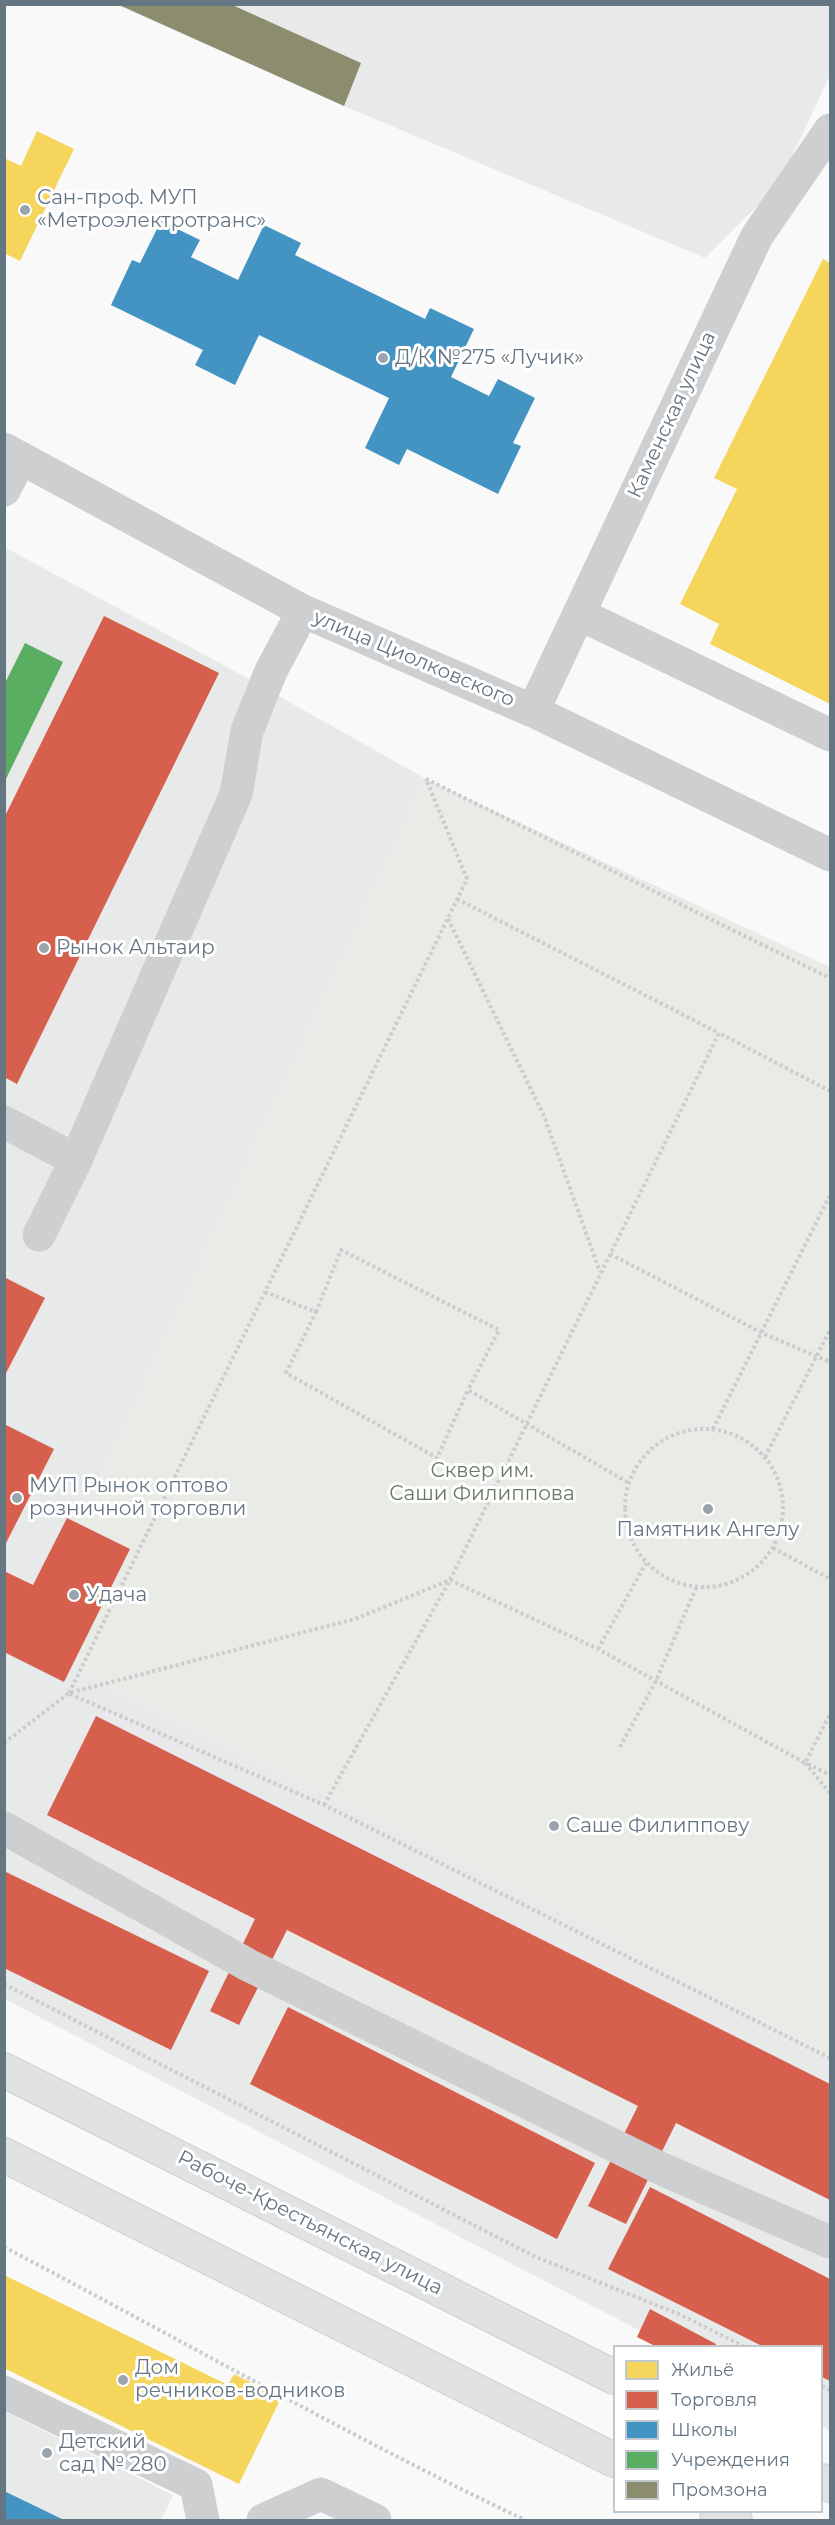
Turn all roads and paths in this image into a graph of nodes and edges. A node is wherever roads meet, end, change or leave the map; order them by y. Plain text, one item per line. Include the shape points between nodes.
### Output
1 (831, 130) edge
2 (13, 454) edge
3 (4, 490) edge
4 (303, 611) junction
5 (579, 614) junction
6 (533, 711) junction
7 (831, 735) edge
8 (831, 855) edge
9 (457, 899) junction
10 (448, 919) junction
11 (831, 978) edge
12 (719, 1033) junction
13 (831, 1091) edge
14 (4, 1122) edge
15 (76, 1160) junction
16 (831, 1195) edge
17 (39, 1235) dead end
18 (610, 1254) junction
19 (600, 1272) junction
20 (265, 1292) junction
21 (316, 1312) junction
22 (831, 1330) edge
23 (762, 1333) junction
24 (817, 1356) junction
25 (831, 1362) edge
26 (468, 1390) junction
27 (526, 1423) junction
28 (713, 1429) junction
29 (765, 1458) junction
30 (629, 1483) junction
31 (773, 1548) junction
32 (646, 1563) junction
33 (831, 1579) edge
34 (450, 1580) junction
35 (696, 1587) junction
36 (598, 1649) junction
37 (656, 1681) junction
38 (69, 1694) junction
39 (831, 1714) edge
40 (4, 1743) edge
41 (620, 1748) dead end
42 (805, 1763) junction
43 (831, 1775) edge
44 (831, 1793) edge
45 (324, 1805) junction
46 (4, 1828) edge
47 (4, 1984) edge
48 (831, 2058) edge
49 (4, 2070) edge
50 (4, 2155) edge
51 (831, 2242) edge
52 (4, 2247) edge
53 (741, 2345) edge
54 (613, 2376) edge
55 (4, 2392) edge
56 (613, 2459) edge
57 (721, 2513) edge
58 (203, 2520) edge
59 (263, 2520) edge
60 (375, 2520) edge
61 (525, 2520) edge
62 (735, 2520) edge

1 - 5 street, Каменская улица via 757,236
2 - 3 street
2 - 4 street, улица Циолковского
4 - 6 street, улица Циолковского
4 - 15 street via 271,671 246,731 236,794
5 - 6 street, Каменская улица
5 - 7 street
6 - 8 street, улица Циолковского
9 - 10 path
9 - 11 path via 466,879 426,779
9 - 12 path
10 - 19 path via 544,1116
10 - 20 path
12 - 13 path
12 - 18 path
14 - 15 street
15 - 17 street
16 - 23 path
18 - 19 path
18 - 23 path
19 - 27 path
20 - 21 path
20 - 38 path
21 - 26 path via 341,1250 499,1330
21 - 26 path via 286,1373 437,1458
22 - 24 path
23 - 24 path
23 - 28 path
24 - 25 path
24 - 29 path
26 - 27 path
27 - 30 path
27 - 34 path
28 - 29 path via 750,1444
28 - 30 path via 671,1436 653,1448
29 - 31 path via 777,1478 783,1501 782,1526
30 - 32 path via 626,1525
31 - 33 path
31 - 35 path via 762,1563 732,1583
32 - 35 path via 669,1579
32 - 36 path
34 - 36 path
34 - 38 path via 355,1619
34 - 45 path
35 - 37 path
36 - 37 path
37 - 41 path
37 - 42 path
38 - 40 path
38 - 45 path
39 - 42 path
42 - 43 path
42 - 44 path
45 - 48 path
46 - 51 street via 248,1965 664,2170
47 - 53 path via 536,2257 681,2315
49 - 54 main road, Рабоче-Крестьянская улица
50 - 56 main road
52 - 61 path via 420,2470
55 - 58 street via 196,2485
57 - 62 main road
59 - 60 street via 321,2494

